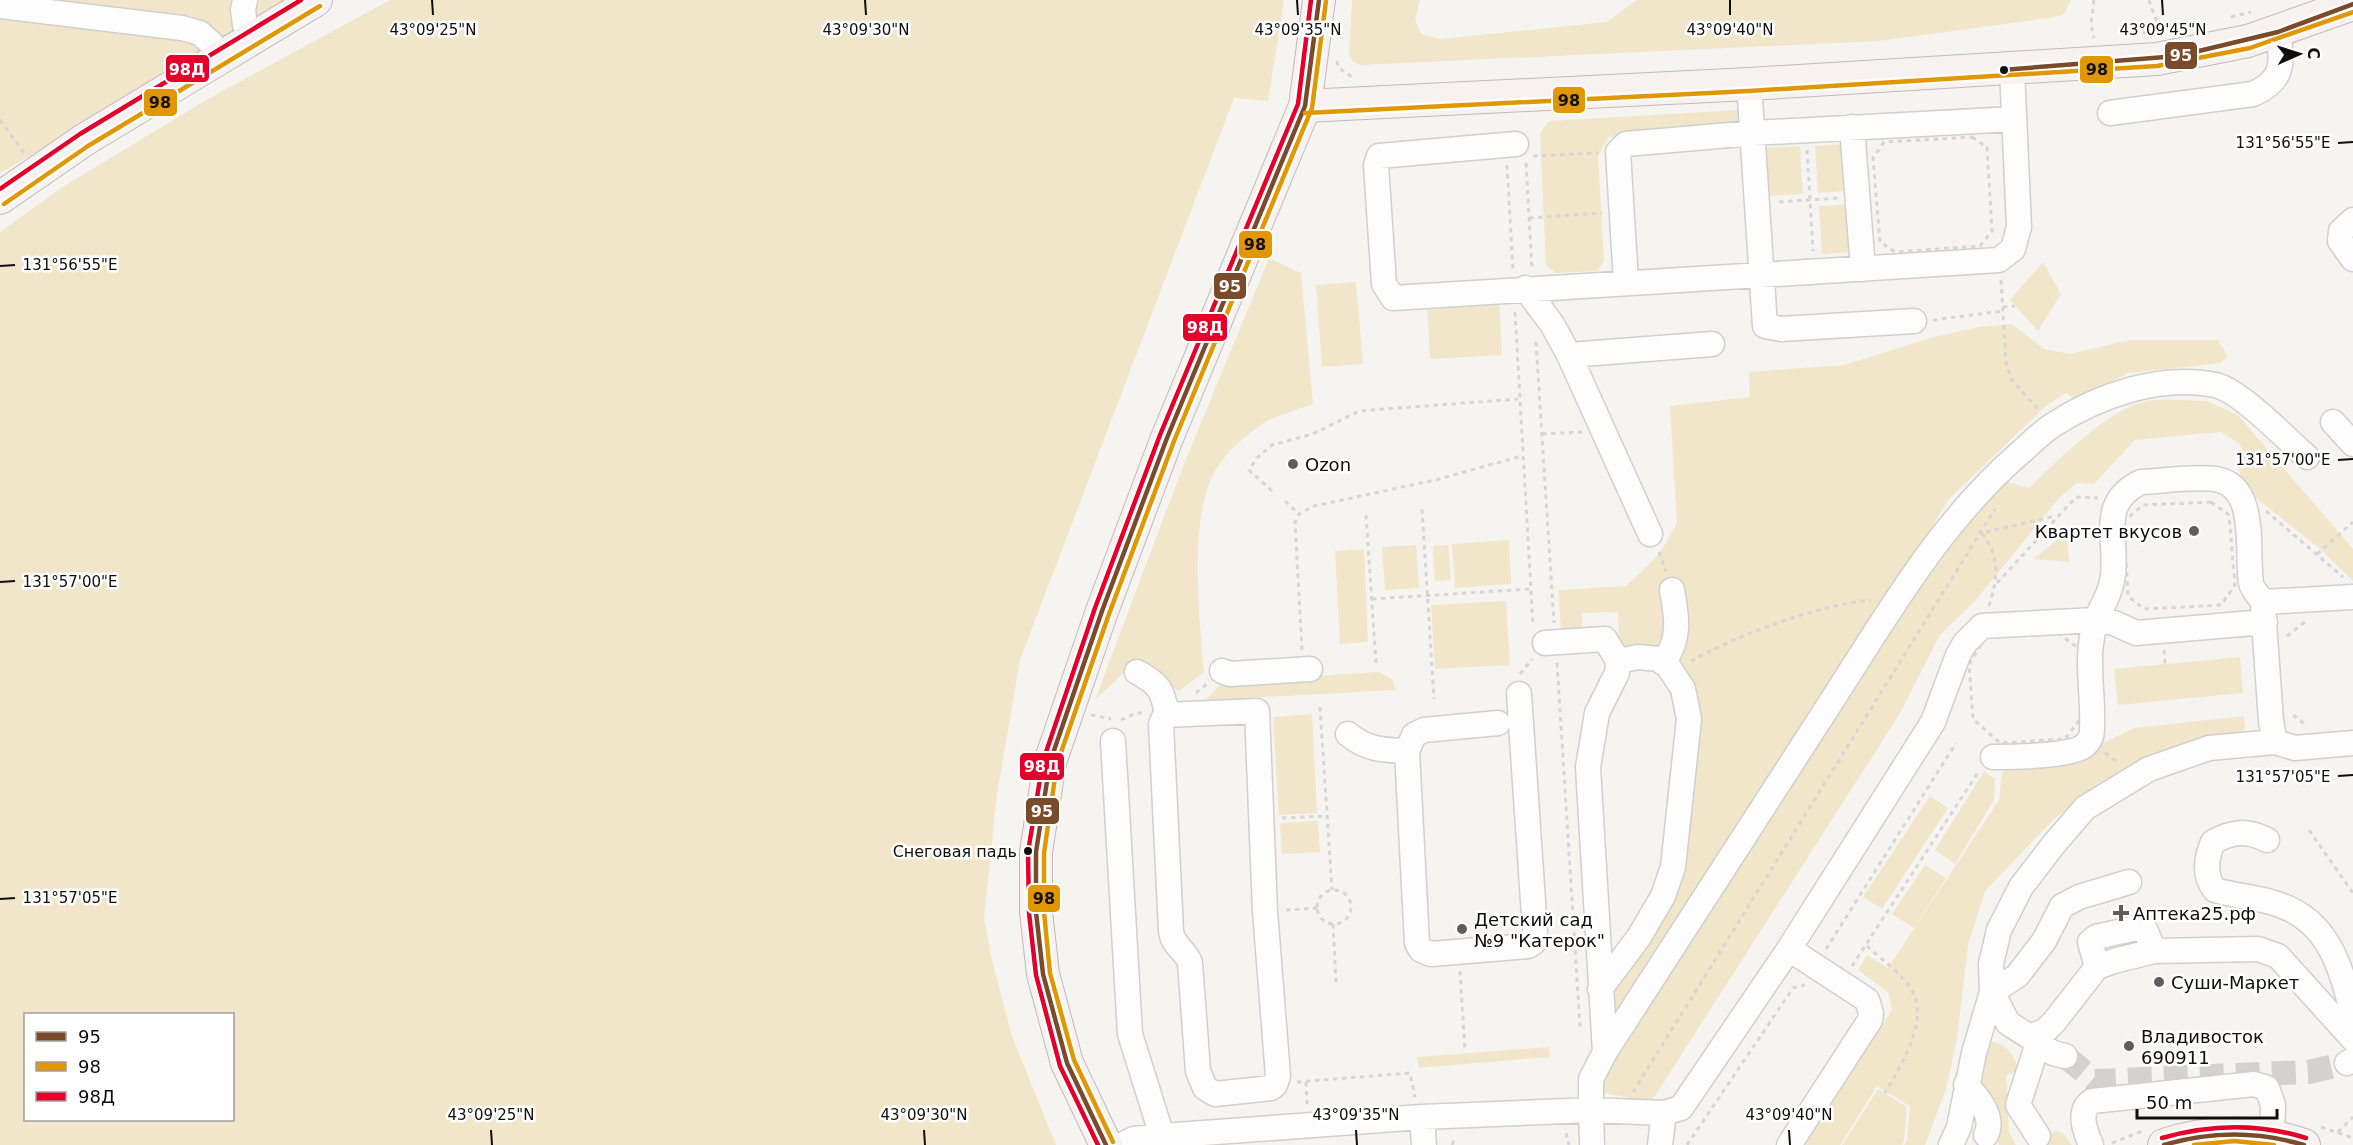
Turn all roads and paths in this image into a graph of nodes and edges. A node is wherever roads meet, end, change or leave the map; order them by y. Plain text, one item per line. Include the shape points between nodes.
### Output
1 (287, 0) edge
2 (316, 0) edge
3 (1319, 0) edge
4 (2094, 0) edge
5 (2149, 0) edge
6 (2353, 4) edge
7 (0, 6) edge
8 (2256, 10) dead end
9 (245, 12) edge
10 (2222, 20) dead end
11 (2170, 29) dead end
12 (2160, 31) junction
13 (2278, 32) junction
14 (2138, 34) dead end
15 (2105, 39) dead end
16 (212, 44) junction
17 (1336, 57) dead end
18 (2012, 69) junction
19 (1356, 78) dead end
20 (1749, 84) junction
21 (1305, 106) junction
22 (2110, 114) dead end
23 (2014, 118) junction
24 (0, 120) edge
25 (1852, 128) junction
26 (1806, 130) junction
27 (1752, 133) junction
28 (1511, 144) joint
29 (1618, 152) junction
30 (28, 160) junction
31 (0, 178) edge
32 (0, 198) edge
33 (1832, 199) dead end
34 (1810, 200) junction
35 (1785, 202) dead end
36 (1876, 203) joint
37 (1622, 212) junction
38 (1529, 218) junction
39 (2353, 220) edge
40 (2353, 259) edge
41 (1863, 269) junction
42 (1815, 272) junction
43 (1761, 275) junction
44 (1626, 282) junction
45 (1524, 288) junction
46 (2002, 296) dead end
47 (2015, 306) dead end
48 (2003, 309) junction
49 (1914, 321) joint
50 (1536, 339) dead end
51 (1712, 344) dead end
52 (1569, 355) junction
53 (1518, 399) junction
54 (2333, 422) dead end
55 (2052, 426) junction
56 (1604, 430) junction
57 (1542, 434) junction
58 (2353, 444) edge
59 (1522, 456) junction
60 (2307, 457) dead end
61 (1272, 491) dead end
62 (2118, 500) junction
63 (1285, 501) dead end
64 (2211, 502) joint
65 (1996, 507) dead end
66 (2262, 507) dead end
67 (1422, 509) dead end
68 (1299, 514) junction
69 (1366, 515) dead end
70 (2056, 516) junction
71 (2353, 522) edge
72 (1982, 533) junction
73 (1650, 534) joint
74 (2317, 554) junction
75 (2349, 588) edge
76 (1530, 589) junction
77 (1671, 590) joint
78 (1428, 596) junction
79 (1898, 598) junction
80 (1372, 599) junction
81 (2264, 612) junction
82 (2096, 620) junction
83 (2314, 621) dead end
84 (2058, 633) joint
85 (2285, 638) dead end
86 (1542, 644) junction
87 (1618, 661) junction
88 (1376, 663) dead end
89 (1669, 667) junction
90 (1307, 669) joint
91 (1222, 671) dead end
92 (1137, 672) dead end
93 (1519, 694) joint
94 (1434, 699) dead end
95 (1320, 706) dead end
96 (2289, 712) dead end
97 (1166, 715) junction
98 (1084, 721) dead end
99 (1498, 723) dead end
100 (2314, 725) dead end
101 (1348, 734) dead end
102 (1113, 741) dead end
103 (2088, 742) junction
104 (2275, 742) junction
105 (1956, 743) dead end
106 (1407, 751) junction
107 (2350, 752) edge
108 (1993, 757) joint
109 (2138, 775) junction
110 (1328, 816) junction
111 (1259, 819) junction
112 (2309, 830) dead end
113 (2267, 840) dead end
114 (2129, 882) dead end
115 (1332, 890) junction
116 (2353, 893) edge
117 (1317, 908) junction
118 (1264, 911) junction
119 (1333, 924) junction
120 (1867, 946) junction
121 (1789, 949) junction
122 (1459, 951) junction
123 (1854, 963) dead end
124 (1814, 976) junction
125 (1336, 983) dead end
126 (1600, 989) junction
127 (1992, 992) junction
128 (2353, 1014) edge
129 (1580, 1028) dead end
130 (2353, 1038) edge
131 (2034, 1040) junction
132 (1465, 1051) dead end
133 (1605, 1052) junction
134 (2065, 1056) tunnel mouth
135 (1410, 1073) dead end
136 (1278, 1076) junction
137 (1966, 1084) junction
138 (1885, 1093) dead end
139 (1625, 1109) junction
140 (1591, 1110) junction
141 (1664, 1113) junction
142 (1422, 1117) junction
143 (2353, 1117) edge
144 (2338, 1132) dead end
145 (1309, 1135) edge
146 (1986, 1135) dead end
147 (2272, 1135) junction
148 (1270, 1136) edge
149 (2038, 1136) dead end
150 (1164, 1139) edge
151 (1106, 1145) edge
152 (1121, 1145) edge
153 (1424, 1145) edge
154 (1592, 1145) edge
155 (1660, 1145) edge
156 (1688, 1145) edge
157 (1790, 1145) edge
158 (1952, 1145) edge
159 (2091, 1145) edge
160 (2164, 1145) edge
161 (2304, 1145) edge

1 - 9 main road
2 - 32 main road via 84,140
3 - 21 main road
4 - 15 path via 2094,39
5 - 12 path
6 - 13 main road
7 - 16 lane via 182,28 200,33
8 - 10 path
9 - 16 main road
11 - 12 path
12 - 14 path
13 - 18 main road via 2157,59
13 - 22 lane via 2280,64 2270,86 2253,94
16 - 30 main road
17 - 19 path via 1339,68
18 - 20 main road
18 - 23 lane
20 - 21 main road
20 - 27 lane
21 - 151 main road via 1167,438 1050,762 1036,852 1036,912 1043,974 1067,1063
23 - 25 lane
23 - 41 lane via 2019,227 2013,249 2006,256 1989,261
24 - 30 path
25 - 26 lane
25 - 41 lane
26 - 27 lane
26 - 34 path
27 - 29 lane via 1633,143
27 - 43 lane
28 - 45 path
28 - 45 lane via 1379,156 1376,165 1384,284 1393,298
29 - 37 lane
29 - 38 path via 1526,157
30 - 31 main road
33 - 34 path
34 - 35 path
34 - 42 path
36 - 36 path via 1880,242 1895,252 1980,246 1992,231 1987,147 1972,137 1884,142 1873,158
37 - 38 path
37 - 44 lane
38 - 45 path
39 - 40 lane via 2341,231 2340,241
41 - 42 lane
42 - 43 lane
43 - 44 lane
43 - 49 lane via 1763,320 1765,326 1773,329
44 - 45 lane
45 - 52 lane via 1552,324
45 - 53 path
46 - 48 path
47 - 48 path
48 - 49 path
48 - 55 path via 2011,380
50 - 57 path
51 - 52 lane
52 - 56 lane
53 - 59 path
53 - 61 path via 1354,413 1313,434 1272,445 1257,458 1249,470
54 - 58 lane
55 - 60 lane via 2113,396 2171,382 2196,382 2230,390
55 - 79 lane via 1967,503
56 - 57 path
56 - 73 lane
57 - 86 path
59 - 68 path via 1435,480 1314,506
59 - 76 path
62 - 70 path via 2076,497
62 - 81 lane via 2141,482 2215,479 2234,488 2246,514 2251,585
62 - 82 lane via 2112,520 2112,582
63 - 68 path
64 - 64 path via 2229,515 2235,585 2221,605 2144,609 2128,596 2124,521 2144,505
65 - 72 path
66 - 74 path
67 - 78 path
68 - 90 path via 1295,522
69 - 80 path
70 - 72 path
70 - 72 path via 1996,583 1994,554
71 - 74 path
72 - 139 path
73 - 77 path
74 - 75 path
75 - 81 lane
76 - 78 path
76 - 86 path
77 - 89 lane via 1678,622
78 - 80 path
78 - 94 path
79 - 89 path via 1857,601 1809,614
79 - 133 lane
80 - 88 path
81 - 82 lane via 2136,633 2114,622
81 - 104 lane
82 - 103 lane via 2089,663 2092,732
82 - 121 lane via 1982,627 1974,633 1958,655 1933,722
83 - 85 path via 2305,622
84 - 84 path via 2079,649 2083,715 2065,739 2000,743 1973,719 1969,664 1985,638
86 - 87 lane via 1605,639
86 - 93 path via 1532,663 1520,674
86 - 129 path
87 - 89 lane via 1638,657 1659,659
87 - 126 lane via 1617,673 1597,712 1588,767
89 - 126 lane via 1683,689 1689,719 1673,867 1663,896 1644,929
90 - 91 lane via 1230,674
92 - 97 lane via 1152,680 1163,694
93 - 122 lane via 1534,942 1528,946
95 - 110 path
96 - 100 path via 2305,725
97 - 98 path via 1136,713 1121,720 1087,714
97 - 111 lane via 1257,711
97 - 136 lane via 1161,729 1171,931 1175,945 1187,954 1190,963 1201,1083 1215,1094 1271,1088
99 - 106 lane via 1424,730 1414,735
101 - 106 lane via 1374,749
102 - 150 lane via 1130,1034
103 - 108 lane via 2074,750
103 - 109 path
104 - 107 lane via 2295,748
104 - 109 lane via 2199,751
105 - 124 path
106 - 122 lane via 1417,943 1421,950 1431,954
108 - 120 path via 1984,762
109 - 127 lane via 2085,808 2020,887 1999,930 1991,964
110 - 111 path
110 - 115 path
111 - 118 lane
112 - 116 path
113 - 128 lane via 2238,832 2213,842 2207,855 2210,884 2215,890 2273,902 2316,927 2330,944
114 - 127 lane via 2062,906 2044,941 2016,976
115 - 117 path via 1321,896
115 - 119 path via 1347,896 1351,907 1346,919
117 - 118 path
117 - 119 path via 1324,920
118 - 136 lane
119 - 125 path
120 - 123 path
120 - 138 path via 1910,987 1917,999 1918,1015 1909,1050
121 - 124 lane
121 - 141 lane via 1681,1108
122 - 132 path
124 - 156 path via 1793,988
124 - 157 lane via 1867,1000 1870,1020
126 - 133 lane
127 - 131 lane via 2008,1023
127 - 137 lane
130 - 131 lane via 2278,956 2258,949 2154,951 2097,967 2054,1022
131 - 134 lane
131 - 149 lane via 2018,1105
133 - 140 lane via 1591,1079
135 - 136 path via 1299,1082
137 - 146 lane via 1986,1113
137 - 158 lane
139 - 140 lane
139 - 141 lane
140 - 142 lane
140 - 154 lane
141 - 155 lane
142 - 145 lane
142 - 153 lane
143 - 144 path
145 - 148 lane
147 - 159 lane via 2273,1105 2267,1088 2254,1084 2092,1101 2082,1114
147 - 160 main road via 2212,1135
147 - 161 main road
148 - 150 lane
150 - 152 lane via 1134,1139

